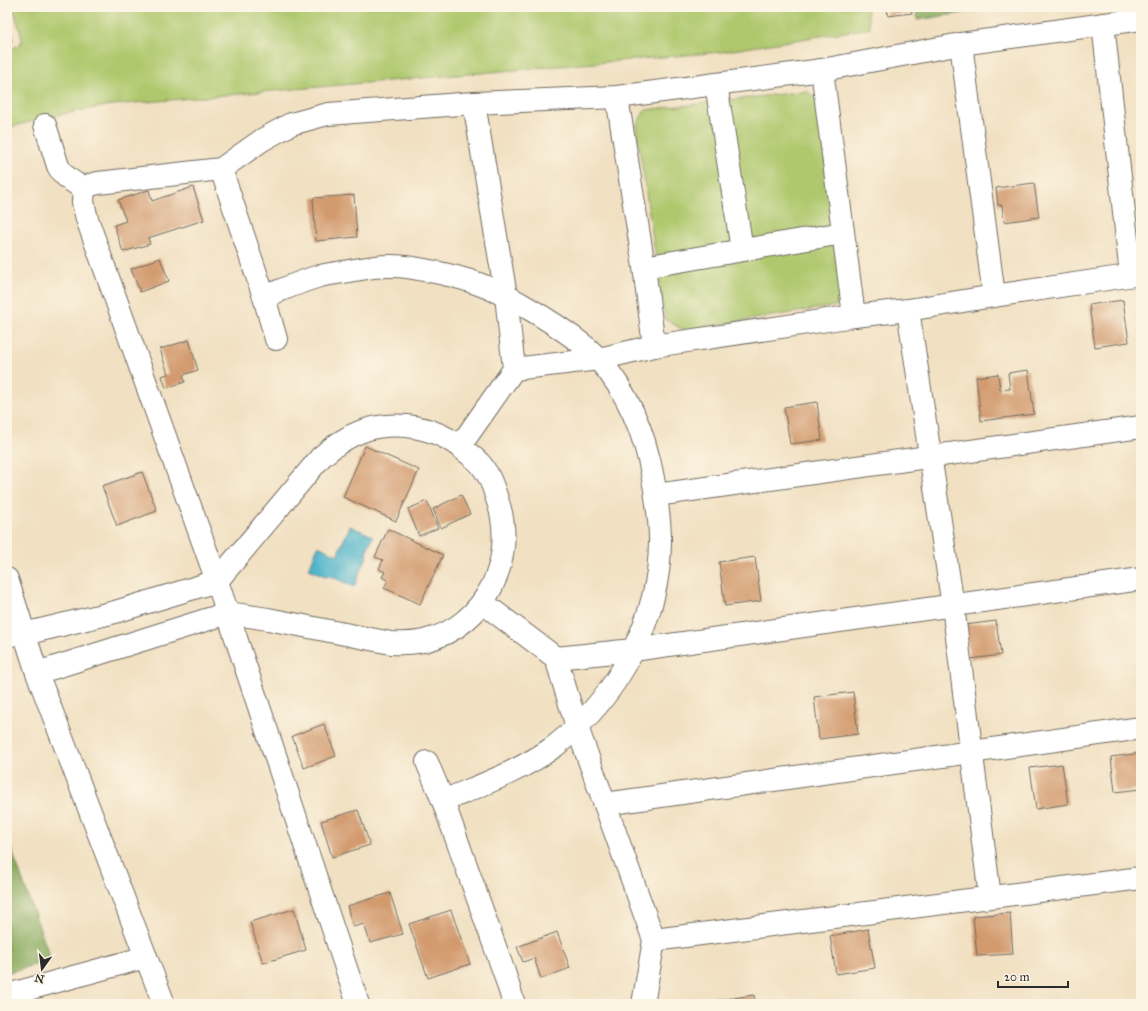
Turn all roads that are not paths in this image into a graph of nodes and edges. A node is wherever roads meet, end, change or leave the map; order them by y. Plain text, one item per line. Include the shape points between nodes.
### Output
1 (1141, 19) edge
2 (1103, 24) junction
3 (961, 44) junction
4 (822, 70) junction
5 (716, 84) junction
6 (617, 97) junction
7 (474, 103) junction
8 (45, 125) dead end
9 (221, 169) junction
10 (84, 189) junction
11 (843, 233) junction
12 (742, 250) junction
13 (644, 267) junction
14 (1136, 275) edge
15 (506, 296) junction
16 (994, 296) junction
17 (264, 297) junction
18 (908, 310) junction
19 (854, 316) junction
20 (276, 339) dead end
21 (654, 346) junction
22 (599, 359) junction
23 (514, 369) junction
24 (1141, 426) edge
25 (460, 446) junction
26 (930, 456) junction
27 (656, 495) junction
28 (7, 579) edge
29 (1141, 579) edge
30 (218, 581) junction
31 (483, 603) junction
32 (141, 604) junction
33 (953, 606) junction
34 (228, 613) junction
35 (16, 635) edge
36 (152, 637) junction
37 (633, 650) junction
38 (556, 658) junction
39 (38, 673) junction
40 (577, 726) junction
41 (1141, 728) edge
42 (972, 752) junction
43 (427, 762) dead end
44 (443, 801) junction
45 (605, 804) junction
46 (1141, 878) edge
47 (990, 897) junction
48 (654, 940) junction
49 (146, 957) junction
50 (7, 995) edge
51 (164, 1004) edge
52 (358, 1004) edge
53 (514, 1004) edge
54 (644, 1004) edge

1 - 2 street
2 - 3 street
2 - 14 street
3 - 4 street
3 - 16 street
4 - 5 street
4 - 11 street
5 - 6 street
5 - 12 street
6 - 7 street
6 - 13 street
7 - 9 street via 328,114 291,124 262,140
7 - 15 street
8 - 10 street via 61,172
9 - 10 street via 98,183
9 - 17 street
10 - 30 street via 83,202 87,219
11 - 12 street
11 - 19 street
12 - 13 street
13 - 21 street
14 - 16 street
15 - 17 street via 462,278 392,266 320,276
15 - 22 street via 571,335
15 - 23 street
16 - 18 street
17 - 20 street
18 - 19 street
18 - 26 street
19 - 21 street
21 - 22 street
22 - 23 street
22 - 27 street via 619,385 638,423
23 - 25 street
24 - 26 street
25 - 30 street via 439,434 417,427 384,426 350,436 321,457
25 - 31 street via 484,468 500,506 504,526 501,564 496,580
26 - 27 street
26 - 33 street
27 - 37 street via 660,537 658,572 648,613
28 - 35 street
29 - 33 street
30 - 32 street
30 - 34 street
31 - 34 street via 452,629 426,640 408,644 371,640
31 - 38 street
32 - 35 street
32 - 36 street
33 - 37 street
33 - 42 street
34 - 36 street
34 - 52 street
35 - 39 street
36 - 39 street
37 - 38 street
37 - 40 street via 609,690
38 - 40 street
39 - 49 street
40 - 44 street via 555,746 518,770
40 - 45 street
41 - 42 street
42 - 45 street
42 - 47 street
43 - 44 street
44 - 53 street
45 - 48 street
46 - 47 street
47 - 48 street
48 - 54 street
49 - 50 street
49 - 51 street

